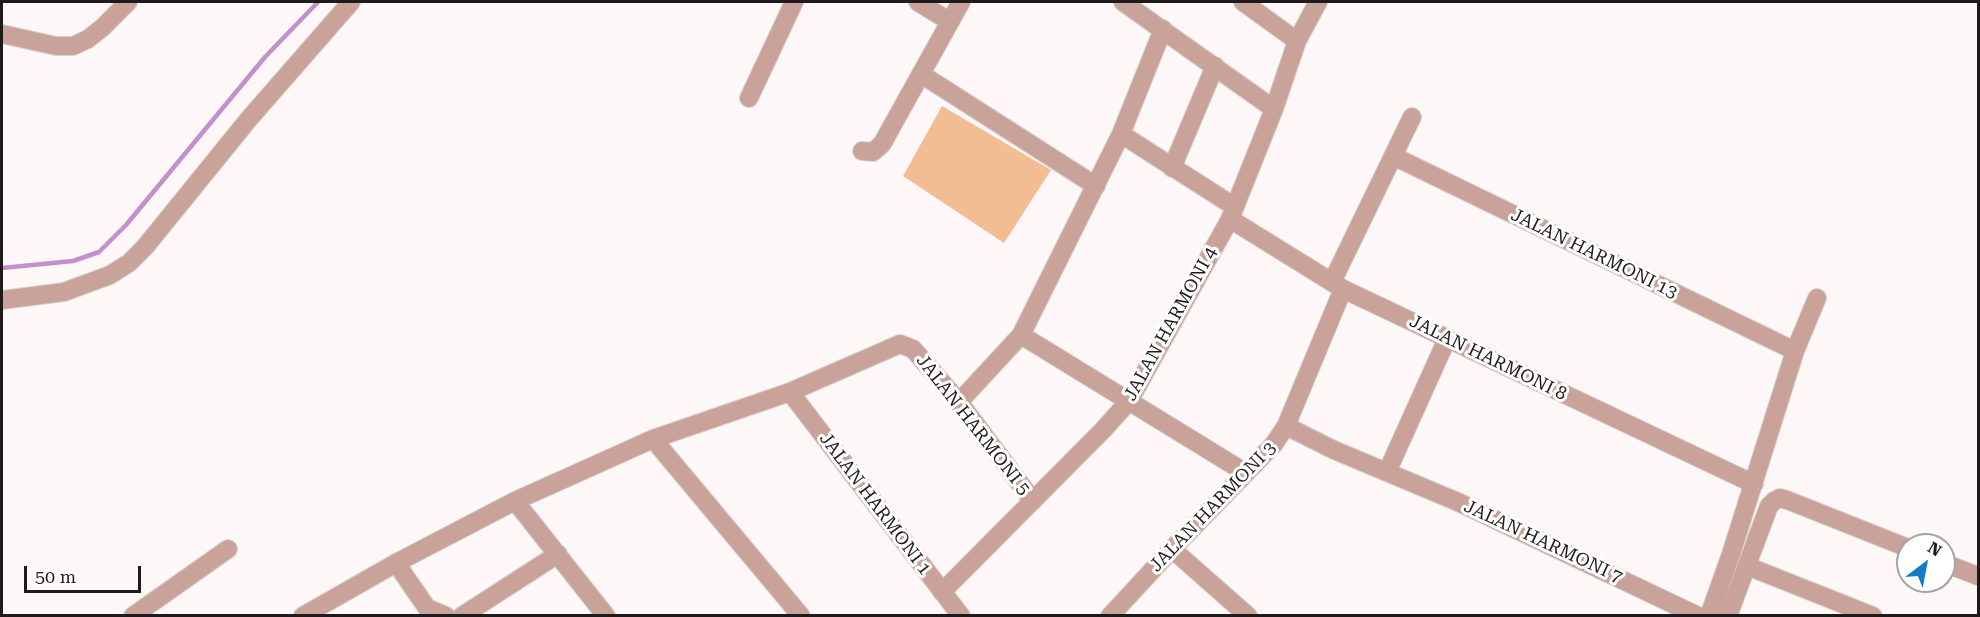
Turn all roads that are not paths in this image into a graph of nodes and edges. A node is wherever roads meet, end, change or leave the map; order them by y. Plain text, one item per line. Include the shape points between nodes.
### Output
1 (128, 2) edge
2 (351, 2) edge
3 (794, 2) edge
4 (918, 2) edge
5 (961, 2) edge
6 (1123, 2) edge
7 (1243, 2) edge
8 (1318, 2) edge
9 (949, 21) junction
10 (1163, 30) junction
11 (2, 34) edge
12 (1297, 41) junction
13 (1215, 66) junction
14 (921, 74) junction
15 (749, 98) dead end
16 (1274, 109) junction
17 (1412, 117) dead end
18 (1121, 134) junction
19 (862, 151) dead end
20 (1393, 156) junction
21 (1172, 168) junction
22 (1096, 186) junction
23 (1233, 213) junction
24 (1337, 285) junction
25 (1817, 298) dead end
26 (2, 300) edge
27 (1021, 335) junction
28 (1447, 339) junction
29 (1795, 351) junction
30 (790, 393) junction
31 (1130, 401) junction
32 (959, 402) junction
33 (1286, 426) junction
34 (653, 439) junction
35 (1387, 472) junction
36 (1246, 473) junction
37 (1754, 484) junction
38 (515, 501) junction
39 (1033, 501) junction
40 (1896, 543) edge
41 (228, 549) dead end
42 (1172, 549) junction
43 (558, 554) junction
44 (396, 563) junction
45 (1747, 566) junction
46 (1956, 568) edge
47 (1978, 576) edge
48 (942, 592) junction
49 (134, 615) edge
50 (303, 615) edge
51 (446, 615) edge
52 (462, 615) edge
53 (606, 615) edge
54 (801, 615) edge
55 (961, 615) edge
56 (1110, 615) edge
57 (1248, 615) edge
58 (1698, 615) edge
59 (1709, 615) edge
60 (1728, 615) edge
61 (1874, 615) edge

1 - 11 street via 102,28 73,46
2 - 26 street via 129,263 110,275 64,292
3 - 15 street
4 - 9 street
5 - 9 street
6 - 10 street
7 - 12 street
8 - 12 street, JALAN HARMONI 4
9 - 14 street
10 - 13 street
10 - 18 street
12 - 16 street, JALAN HARMONI 4
13 - 16 street
13 - 21 street
14 - 19 street via 882,144 873,152
14 - 22 street
16 - 23 street, JALAN HARMONI 4
17 - 20 street, JALAN HARMONI 3
18 - 21 street, JALAN HARMONI 8
18 - 22 street
20 - 24 street, JALAN HARMONI 3
20 - 29 street, JALAN HARMONI 13
21 - 23 street, JALAN HARMONI 8
22 - 27 street
23 - 24 street, JALAN HARMONI 8
23 - 31 street, JALAN HARMONI 4
24 - 28 street, JALAN HARMONI 8
24 - 33 street, JALAN HARMONI 3
25 - 29 street
27 - 31 street
27 - 32 street
28 - 35 street
28 - 37 street, JALAN HARMONI 8
29 - 37 street
30 - 32 street, JALAN HARMONI 5 via 904,344 913,349
30 - 34 street
30 - 48 street, JALAN HARMONI 1
31 - 36 street
31 - 39 street, JALAN HARMONI 4
32 - 39 street, JALAN HARMONI 5
33 - 35 street, JALAN HARMONI 7
33 - 36 street, JALAN HARMONI 3
34 - 38 street
34 - 54 street
35 - 58 street, JALAN HARMONI 7
36 - 42 street, JALAN HARMONI 3
37 - 59 street
38 - 43 street
38 - 44 street
39 - 48 street, JALAN HARMONI 4
40 - 45 street via 1780,498 1769,506
41 - 49 street
42 - 56 street, JALAN HARMONI 3
42 - 57 street
43 - 52 street
43 - 53 street
44 - 50 street
44 - 51 street via 427,608
45 - 60 street
45 - 61 street
46 - 47 street
48 - 55 street, JALAN HARMONI 1

